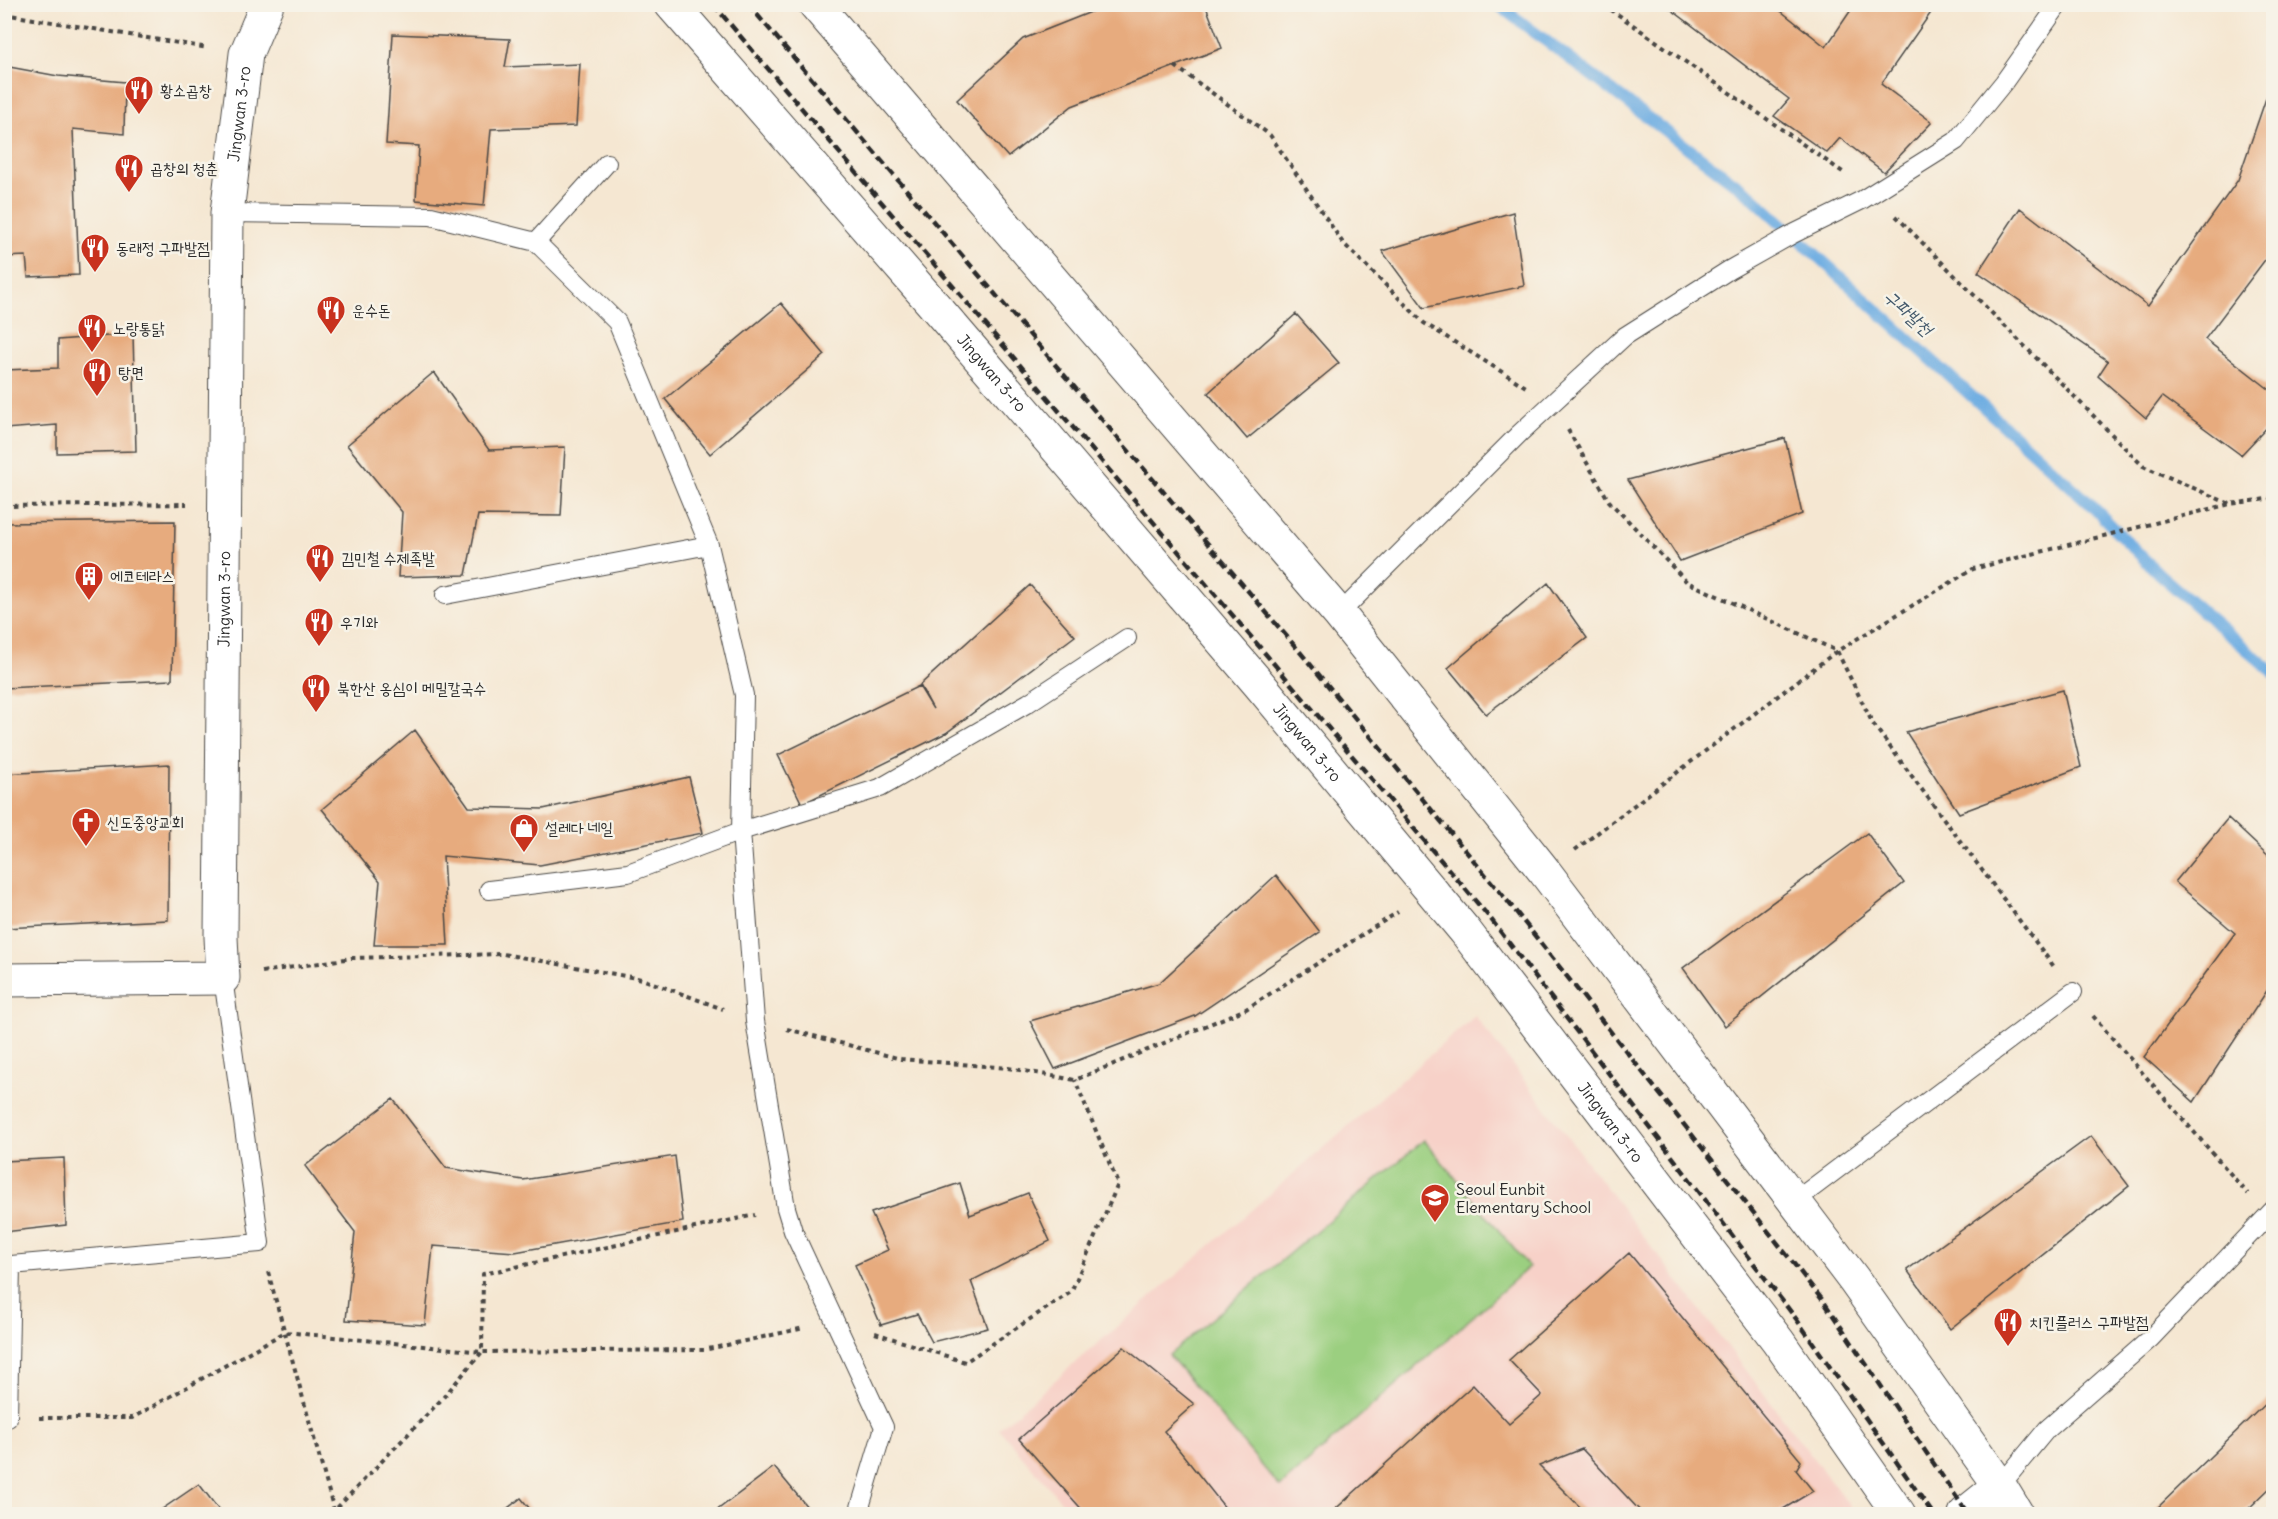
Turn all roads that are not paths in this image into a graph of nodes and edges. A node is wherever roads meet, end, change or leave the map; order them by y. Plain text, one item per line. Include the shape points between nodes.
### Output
1 (267, 4) edge
2 (671, 4) edge
3 (815, 4) edge
4 (2059, 4) edge
5 (607, 163) dead end
6 (227, 213) junction
7 (536, 242) junction
8 (709, 545) junction
9 (445, 595) dead end
10 (1339, 614) junction
11 (1127, 638) dead end
12 (741, 831) junction
13 (489, 890) dead end
14 (223, 978) junction
15 (4, 980) edge
16 (2073, 992) road end
17 (1795, 1201) junction
18 (2272, 1216) edge
19 (8, 1418) road end
20 (2000, 1486) junction
21 (858, 1515) edge
22 (1899, 1515) edge
23 (1965, 1515) edge
24 (2017, 1515) edge

1 - 6 street, Jingwan 3-ro via 246,54
2 - 22 street, Jingwan 3-ro via 1190,603 1465,931 1778,1341
3 - 10 street
4 - 10 lane via 1956,141 1868,197 1728,270 1625,336
5 - 7 lane
6 - 7 lane via 431,216
6 - 14 street, Jingwan 3-ro
7 - 8 lane via 617,322
8 - 9 lane
8 - 12 lane via 744,695
10 - 17 street via 1545,872
11 - 12 lane via 1028,703 880,788
12 - 13 lane via 628,873
12 - 21 lane via 755,1021 786,1208 793,1231 884,1427
14 - 15 street
14 - 19 lane via 260,1243 11,1265
16 - 17 lane
17 - 20 street
18 - 20 lane via 2150,1339 2047,1430
20 - 23 street
20 - 24 street

